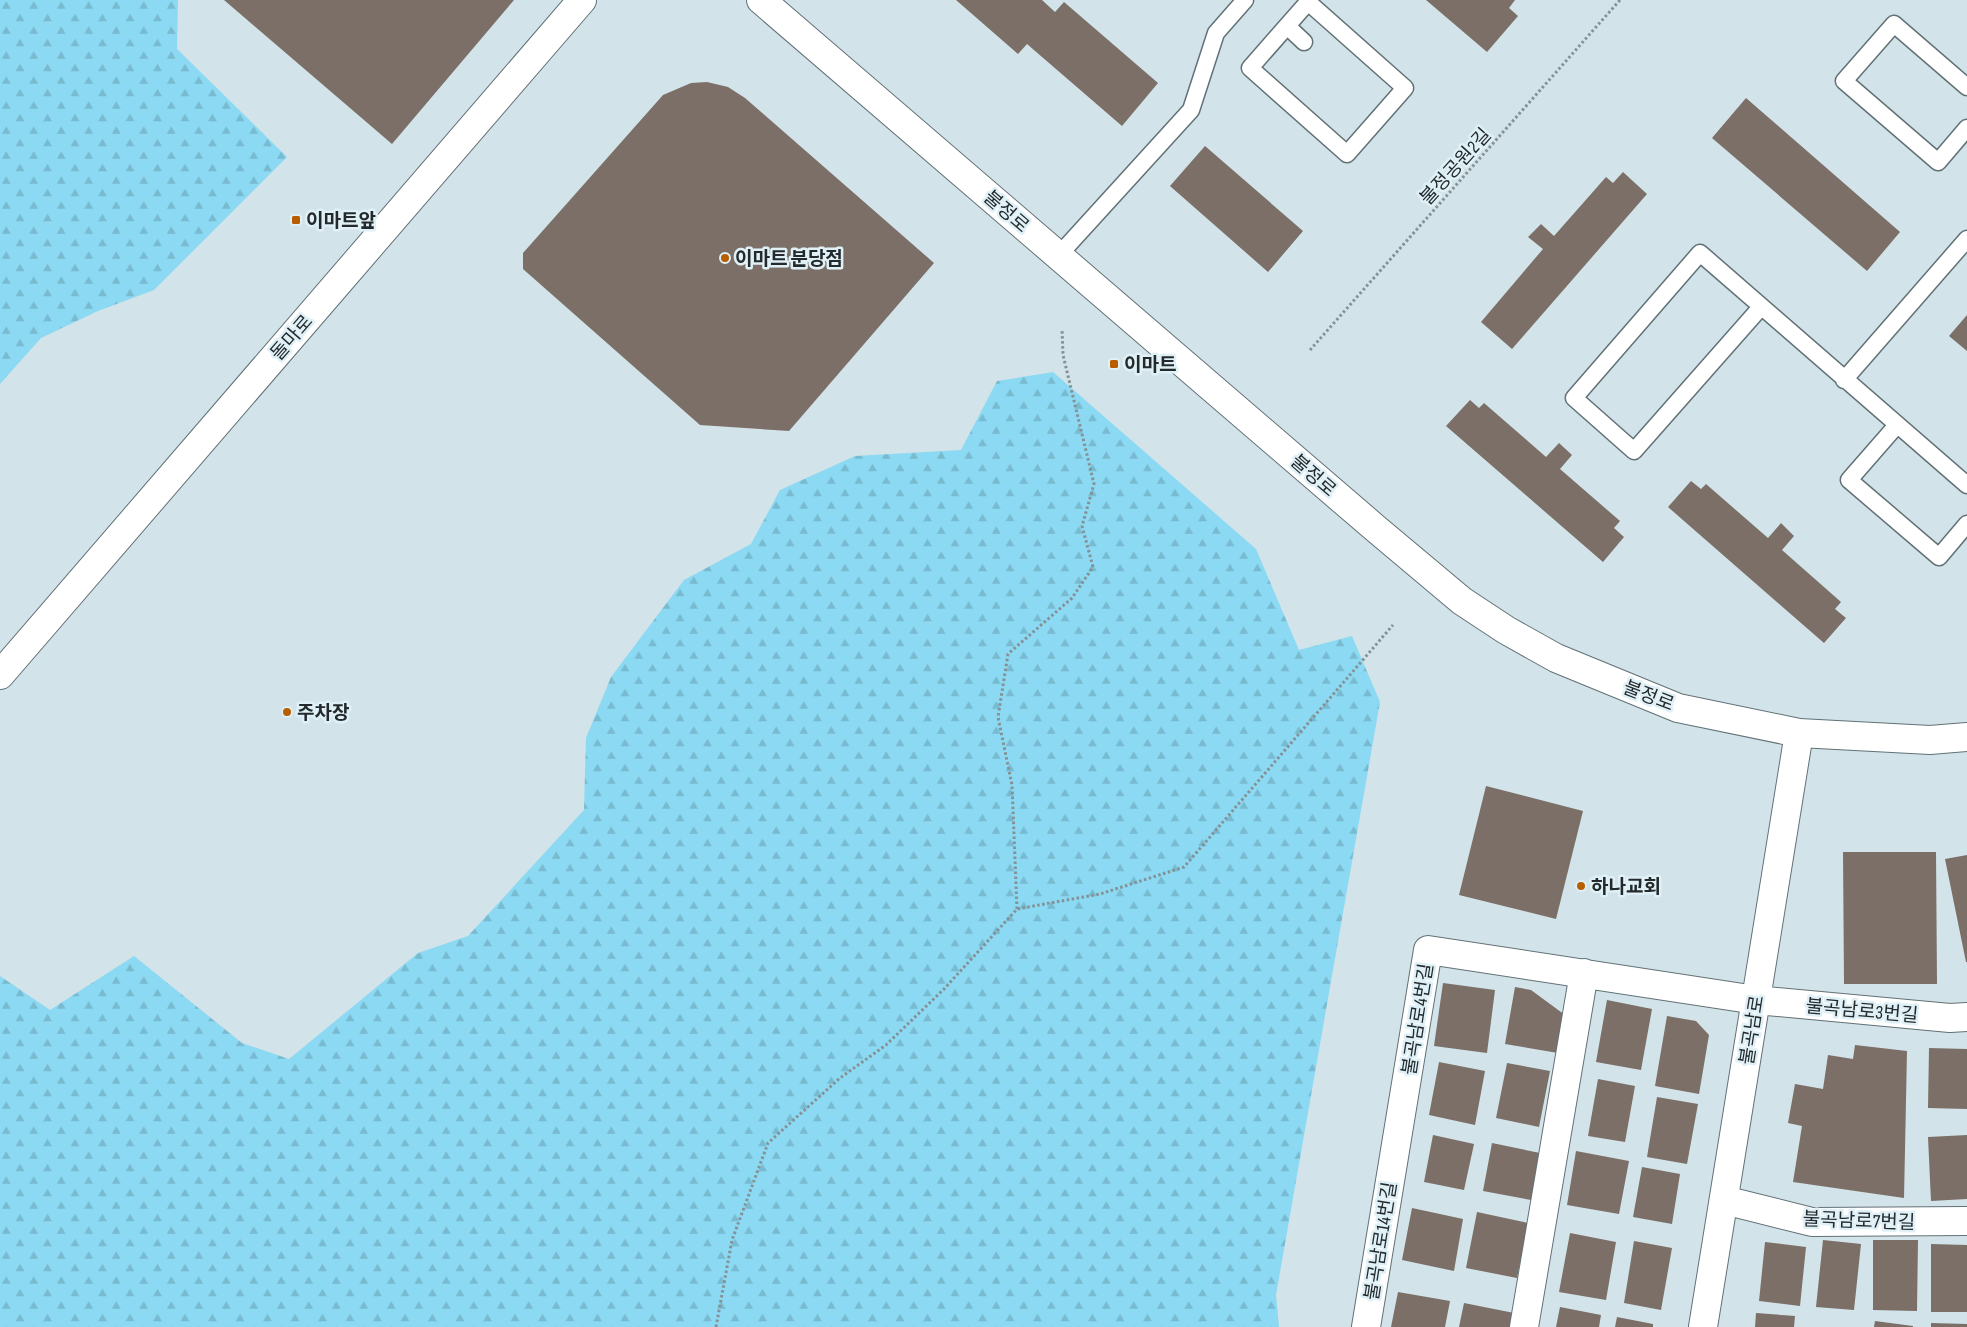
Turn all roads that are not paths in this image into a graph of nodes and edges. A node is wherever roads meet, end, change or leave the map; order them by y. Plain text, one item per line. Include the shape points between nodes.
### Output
1 (582, 0) edge
2 (761, 0) edge
3 (1245, 0) edge
4 (1307, 1) edge
5 (1287, 26) junction
6 (1304, 42) dead end
7 (1967, 87) edge
8 (1967, 128) edge
9 (1967, 240) edge
10 (1058, 255) junction
11 (1761, 307) junction
12 (1844, 380) junction
13 (1897, 425) junction
14 (1967, 485) edge
15 (1967, 524) edge
16 (0, 675) edge
17 (1799, 733) junction
18 (1967, 737) edge
19 (1584, 973) junction
20 (1756, 1000) junction
21 (1967, 1017) edge
22 (1395, 1155) joint
23 (1724, 1200) junction
24 (1967, 1221) edge
25 (1366, 1327) edge
26 (1524, 1327) edge
27 (1703, 1327) edge

1 - 16 main road, 돌마로
2 - 10 main road, 불정로
3 - 10 lane via 1216,33 1191,110
4 - 5 lane
4 - 5 lane via 1406,88 1347,154 1250,68
5 - 6 lane
7 - 8 lane via 1894,24 1844,81 1938,162
9 - 12 lane
10 - 17 main road, 불정로 via 1433,577 1506,630 1556,658 1678,708
11 - 11 lane via 1700,253 1574,398 1634,450
11 - 12 lane
12 - 13 lane
13 - 14 lane
13 - 15 lane via 1849,480 1939,557
17 - 18 main road, 불정로 via 1930,740
17 - 20 main road, 불곡남로
19 - 20 main road, 불곡남로4번길
19 - 22 main road, 불곡남로4번길 via 1428,950
19 - 26 main road
20 - 21 main road, 불곡남로3번길
20 - 23 main road, 불곡남로
22 - 25 main road, 불곡남로14번길
23 - 24 main road, 불곡남로7번길 via 1812,1222
23 - 27 main road, 불곡남로

